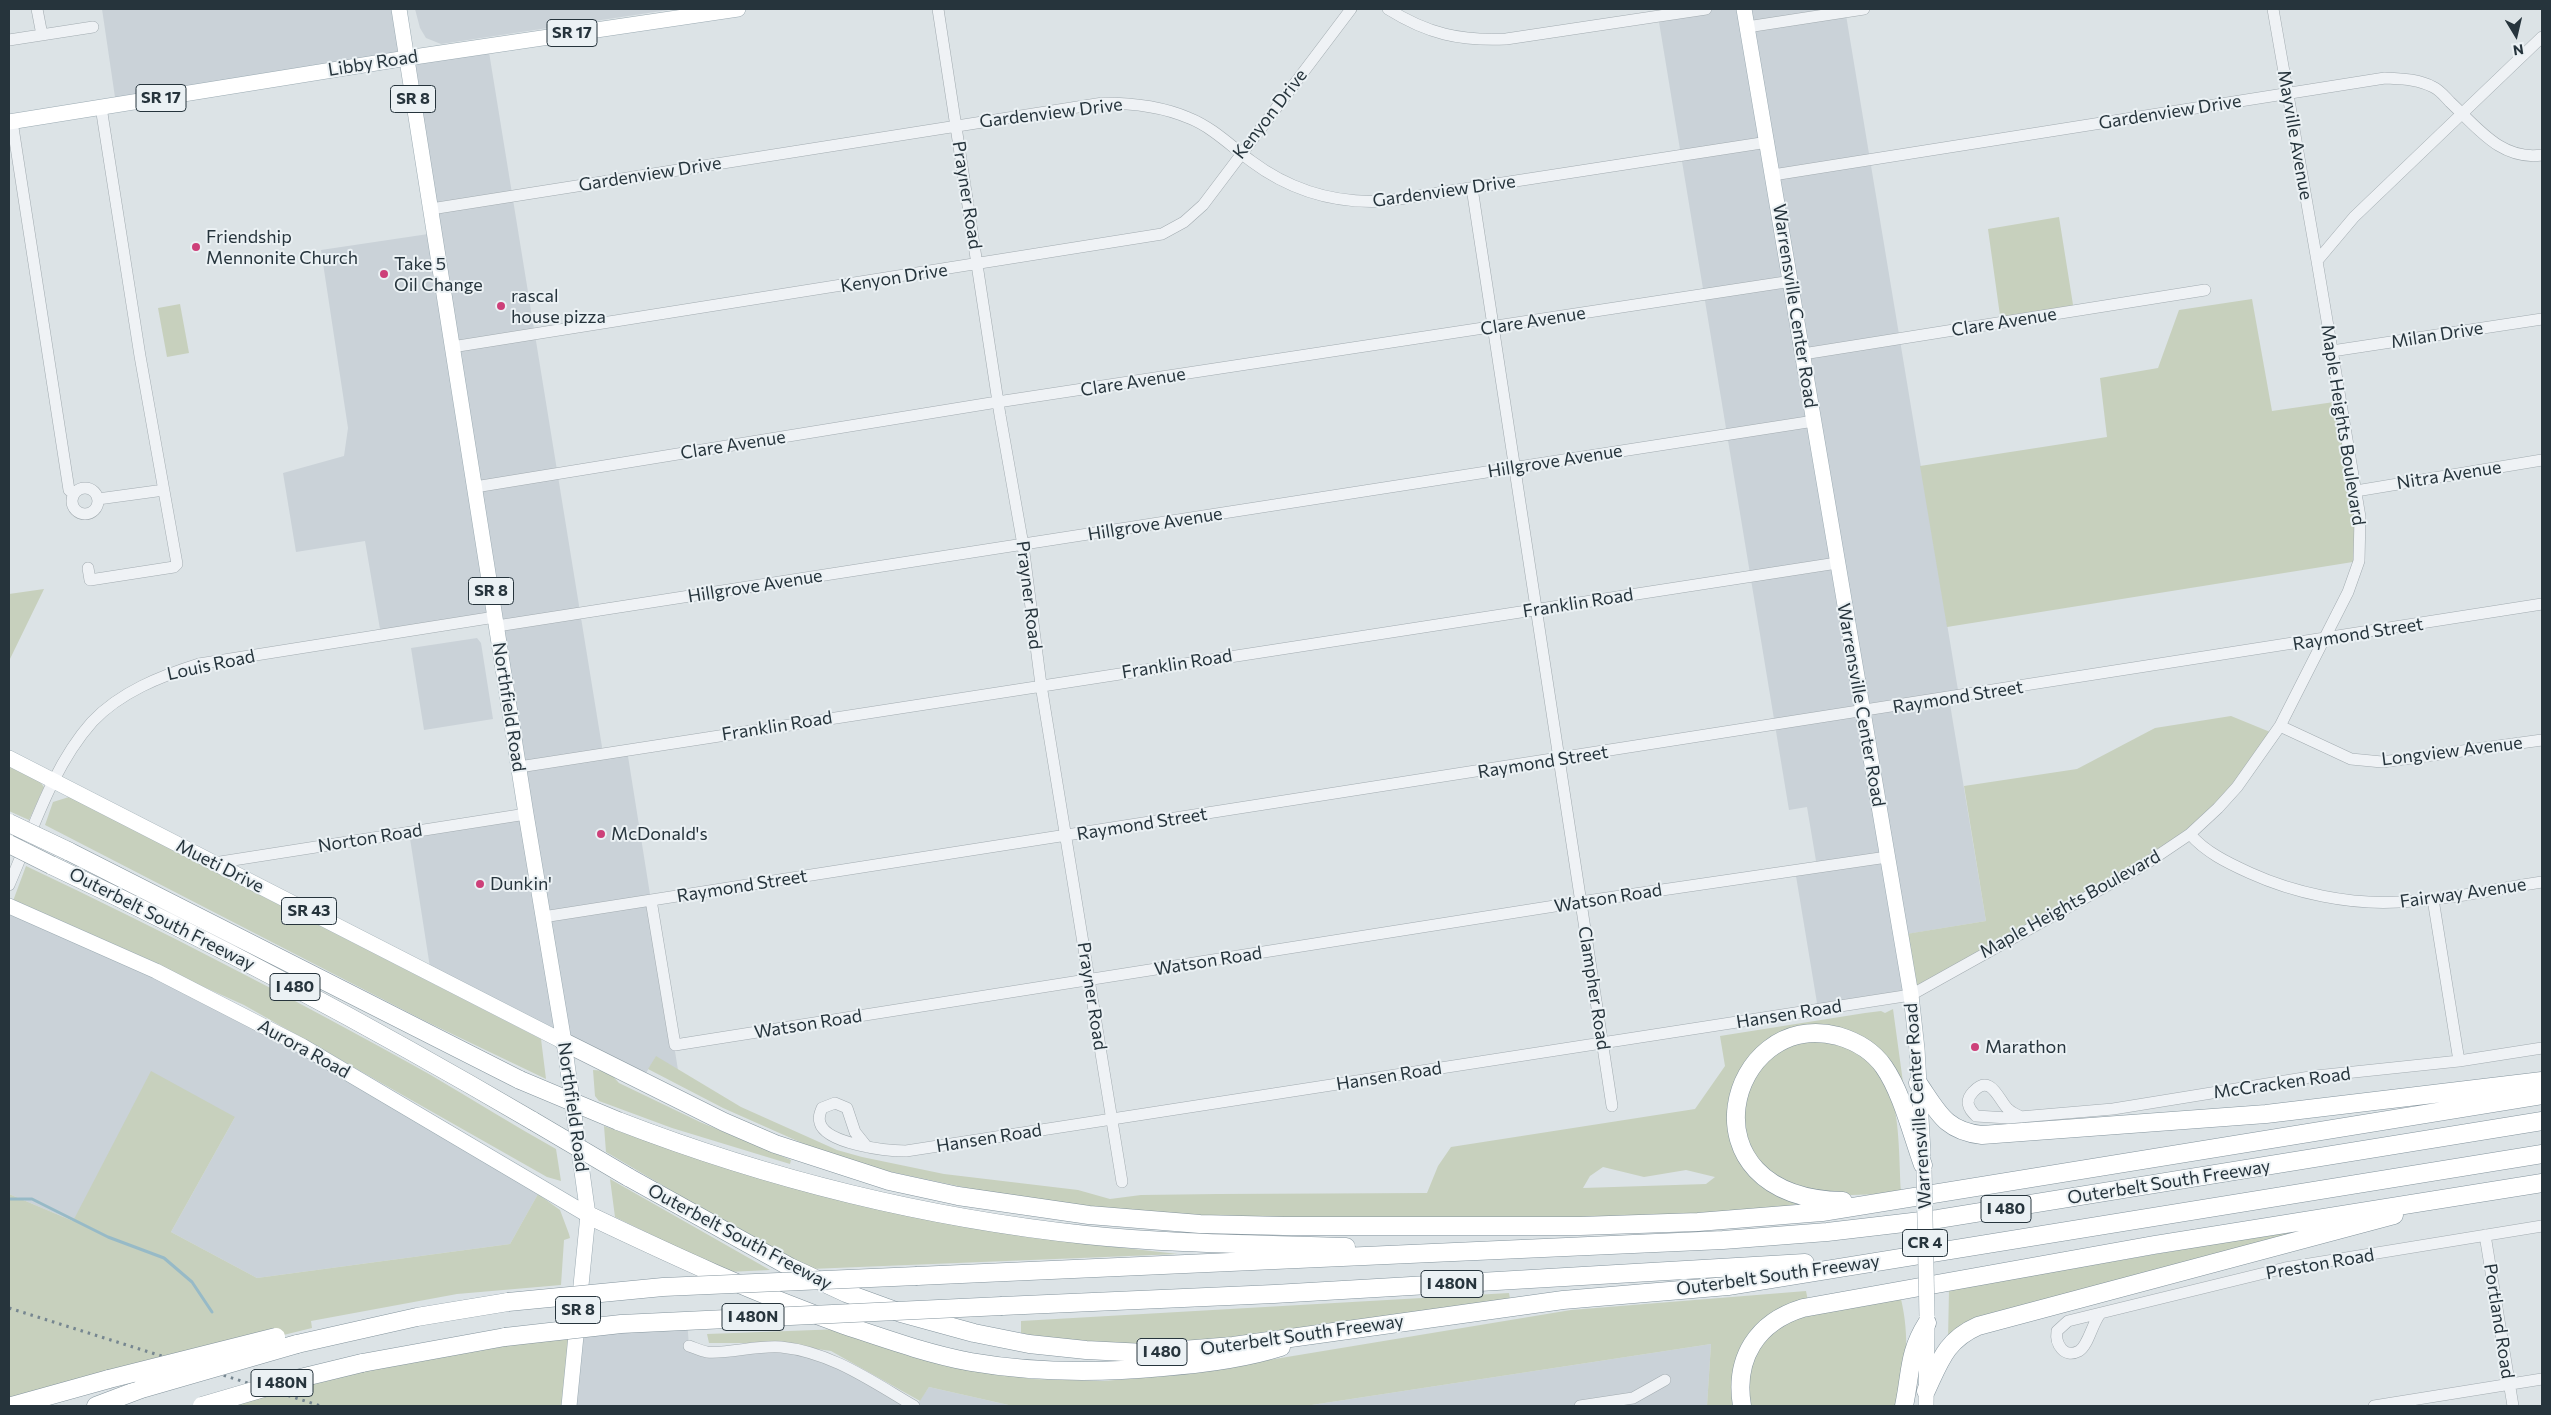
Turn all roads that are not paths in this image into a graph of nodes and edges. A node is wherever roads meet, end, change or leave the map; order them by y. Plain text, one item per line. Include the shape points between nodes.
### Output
1 (37, 9) edge
2 (399, 9) edge
3 (738, 9) edge
4 (938, 9) edge
5 (1351, 9) edge
6 (1388, 9) edge
7 (1706, 9) edge
8 (1744, 9) edge
9 (1864, 9) edge
10 (2273, 9) edge
11 (93, 27) dead end
12 (1747, 27) junction
13 (42, 35) junction
14 (2542, 37) edge
15 (9, 40) edge
16 (407, 58) junction
17 (2287, 94) junction
18 (101, 107) junction
19 (2461, 113) junction
20 (10, 122) edge
21 (956, 125) junction
22 (1768, 142) junction
23 (1241, 153) junction
24 (2542, 155) edge
25 (1773, 175) junction
26 (1472, 188) junction
27 (431, 209) junction
28 (2317, 261) junction
29 (978, 265) junction
30 (1792, 281) junction
31 (2205, 290) dead end
32 (2542, 318) edge
33 (1493, 328) junction
34 (452, 347) junction
35 (2332, 351) junction
36 (1803, 354) junction
37 (998, 402) junction
38 (1814, 421) junction
39 (2542, 460) edge
40 (1515, 467) junction
41 (475, 487) junction
42 (164, 490) junction
43 (2356, 491) junction
44 (74, 494) junction
45 (98, 499) junction
46 (1023, 544) junction
47 (1837, 563) junction
48 (88, 568) dead end
49 (2542, 604) edge
50 (1536, 610) junction
51 (496, 622) junction
52 (2324, 640) junction
53 (1041, 685) junction
54 (1862, 712) junction
55 (2280, 726) junction
56 (2542, 740) edge
57 (9, 758) edge
58 (1560, 759) junction
59 (518, 767) junction
60 (55, 781) junction
61 (526, 814) junction
62 (9, 823) edge
63 (2190, 834) junction
64 (1067, 835) junction
65 (9, 844) edge
66 (1887, 857) junction
67 (214, 863) junction
68 (2542, 882) edge
69 (9, 885) edge
70 (2433, 899) junction
71 (651, 900) junction
72 (1580, 902) junction
73 (9, 906) edge
74 (543, 917) junction
75 (1090, 980) junction
76 (1910, 995) junction
77 (564, 1042) junction
78 (1602, 1043) junction
79 (2542, 1048) edge
80 (2459, 1061) junction
81 (2542, 1081) edge
82 (1918, 1083) junction
83 (2542, 1095) edge
84 (1612, 1106) dead end
85 (2022, 1117) dead end
86 (1111, 1119) junction
87 (2542, 1121) edge
88 (867, 1147) junction
89 (2542, 1154) edge
90 (1923, 1167) junction
91 (1122, 1182) dead end
92 (2542, 1183) edge
93 (1898, 1199) junction
94 (588, 1215) junction
95 (2542, 1226) edge
96 (2485, 1235) junction
97 (1464, 1250) junction
98 (1902, 1257) junction
99 (2100, 1314) dead end
100 (1927, 1320) junction
101 (363, 1328) junction
102 (1332, 1331) junction
103 (689, 1346) dead end
104 (2542, 1379) edge
105 (1665, 1380) dead end
106 (2509, 1384) junction
107 (1926, 1399) edge
108 (12, 1406) edge
109 (96, 1406) edge
110 (202, 1406) edge
111 (569, 1406) edge
112 (914, 1406) edge
113 (1580, 1406) edge
114 (1742, 1406) edge
115 (1904, 1406) edge
116 (2374, 1406) edge
117 (2513, 1406) edge

1 - 13 street
2 - 16 main road, Northfield Road / SR 8
3 - 16 main road, Libby Road / SR 17
4 - 21 street, Prayner Road
5 - 23 street, Kenyon Drive
6 - 7 street via 1439,34 1476,41
8 - 12 main road, Warrensville Center Road / CR 4
9 - 12 street
10 - 17 street, Mayville Avenue
11 - 13 street
12 - 22 main road, Warrensville Center Road / CR 4
13 - 15 street
14 - 19 street
16 - 18 main road, Libby Road / SR 17
16 - 27 main road, Northfield Road / SR 8
17 - 19 street, Gardenview Drive via 2385,78 2412,79 2435,88
17 - 25 street, Gardenview Drive
17 - 28 street, Mayville Avenue
18 - 20 main road, Libby Road / SR 17
18 - 42 street
19 - 24 street, Gardenview Drive via 2503,150
19 - 28 street via 2354,217
20 - 44 street via 69,490
21 - 23 street, Gardenview Drive via 1079,106 1126,103 1168,110 1190,118
21 - 27 street, Gardenview Drive
21 - 29 street, Prayner Road
22 - 25 main road, Warrensville Center Road / CR 4
22 - 26 street, Gardenview Drive
23 - 26 street, Gardenview Drive via 1290,185 1347,201 1386,201
23 - 29 street, Kenyon Drive via 1203,205 1184,222 1162,234
25 - 30 main road, Warrensville Center Road / CR 4
26 - 33 street, Clampher Road
27 - 34 main road, Northfield Road / SR 8
28 - 35 street, Maple Heights Boulevard
29 - 34 street, Kenyon Drive
29 - 37 street, Prayner Road
30 - 33 street, Clare Avenue
30 - 36 main road, Warrensville Center Road / CR 4
31 - 36 street, Clare Avenue
32 - 35 street, Milan Drive
33 - 37 street, Clare Avenue
33 - 40 street, Clampher Road
34 - 41 main road, Northfield Road / SR 8
35 - 43 street, Maple Heights Boulevard
36 - 38 main road, Warrensville Center Road / CR 4
37 - 41 street, Clare Avenue
37 - 46 street, Prayner Road
38 - 40 street, Hillgrove Avenue
38 - 47 main road, Warrensville Center Road / CR 4
39 - 43 street, Nitra Avenue
40 - 46 street, Hillgrove Avenue
40 - 50 street, Clampher Road
41 - 51 main road, Northfield Road / SR 8
42 - 45 street
42 - 48 street via 177,564 90,580
43 - 52 street, Maple Heights Boulevard via 2360,518 2358,561 2348,592
44 - 45 street via 88,488
44 - 45 street via 74,508 85,514 96,508
46 - 51 street, Hillgrove Avenue
46 - 53 street, Prayner Road
47 - 50 street, Franklin Road
47 - 54 main road, Warrensville Center Road / CR 4
49 - 52 street, Raymond Street
50 - 53 street, Franklin Road
50 - 58 street, Clampher Road
51 - 59 main road, Northfield Road / SR 8
51 - 60 street, Louis Road via 199,664 158,677 93,721 67,757
52 - 54 street, Raymond Street
52 - 55 street, Maple Heights Boulevard
53 - 59 street, Franklin Road
53 - 64 street, Prayner Road
54 - 58 street, Raymond Street
54 - 66 main road, Warrensville Center Road / CR 4
55 - 56 street, Longview Avenue via 2351,758 2382,762
55 - 63 street, Maple Heights Boulevard via 2237,787
57 - 60 main road, Mueti Drive / SR 43
58 - 64 street, Raymond Street
58 - 72 street, Clampher Road
59 - 61 main road, Northfield Road / SR 8
60 - 67 main road, Mueti Drive / SR 43
60 - 69 street, Louis Road
61 - 67 street, Norton Road
61 - 74 main road, Northfield Road / SR 8
62 - 97 highway, Outerbelt South Freeway / I 480, bridge via 520,1080 618,1121 795,1179 909,1207 1088,1235 1158,1241
63 - 70 street, Fairway Avenue via 2197,843 2230,864 2274,884 2356,900 2397,902
63 - 76 street, Maple Heights Boulevard via 2078,904 1991,948
64 - 71 street, Raymond Street
64 - 75 street, Prayner Road
65 - 102 highway, Outerbelt South Freeway / I 480, bridge via 296,988 741,1241 821,1282 901,1313 974,1333 1058,1347 1145,1352 1204,1349
66 - 72 street, Watson Road
66 - 76 main road, Warrensville Center Road / CR 4
67 - 77 main road, Mueti Drive / SR 43
68 - 70 street, Fairway Avenue
70 - 80 street
71 - 74 street, Raymond Street
71 - 75 street, Watson Road via 675,1045
72 - 75 street, Watson Road
72 - 78 street, Clampher Road
73 - 94 main road, Aurora Road via 156,972 302,1046
74 - 77 main road, Northfield Road / SR 8
75 - 86 street, Prayner Road
76 - 78 street, Hansen Road
76 - 82 main road, Warrensville Center Road / CR 4
77 - 93 highway via 724,1122 822,1161 889,1181 958,1196 1089,1215 1191,1224 1580,1226 1768,1217
77 - 94 main road, Northfield Road / SR 8
78 - 84 street, Clampher Road
78 - 86 street, Hansen Road
79 - 80 street, McCracken Road
80 - 85 street, McCracken Road via 2316,1076 2113,1109
81 - 82 highway via 2266,1114 1982,1135 1969,1134 1951,1126
82 - 90 main road, Warrensville Center Road / CR 4
83 - 93 highway
86 - 88 street, Hansen Road via 906,1151
86 - 91 street, Prayner Road
87 - 97 highway, Outerbelt South Freeway / I 480 via 1982,1213 1883,1226 1765,1238
88 - 88 street, Hansen Road via 831,1135 823,1129 819,1123 822,1108 835,1103 847,1108 855,1132
89 - 98 highway, Outerbelt South Freeway / I 480
90 - 93 highway via 1890,1078 1876,1056 1861,1046 1844,1038 1818,1033 1797,1036 1781,1042 1755,1062 1739,1092 1736,1119 1742,1149 1760,1174 1776,1186 1804,1197 1834,1201
90 - 100 main road, Warrensville Center Road / CR 4, bridge
92 - 107 highway via 2396,1215 1978,1326 1956,1338 1946,1349
92 - 114 highway via 2154,1245 1803,1308 1773,1320 1753,1342 1740,1374
94 - 102 highway via 704,1270 813,1314 927,1352 970,1362 1035,1370 1131,1370 1254,1356
94 - 111 main road, Northfield Road / SR 8
95 - 96 street, Preston Road
96 - 99 street, Preston Road via 2285,1268
96 - 106 street, Portland Road
97 - 101 highway, Outerbelt South Freeway / I 480N, bridge via 663,1287 508,1302
98 - 102 highway, Outerbelt South Freeway / I 480 via 1728,1286 1563,1300
98 - 110 highway, Outerbelt South Freeway / I 480N, bridge via 1274,1294 652,1322 505,1337 362,1363
100 - 107 main road, Warrensville Center Road / CR 4
100 - 115 highway via 1911,1358
101 - 108 highway, bridge via 312,1328
101 - 109 highway, I 480N, bridge via 142,1389
103 - 112 street via 708,1352 754,1347 807,1351 831,1359
104 - 106 street
105 - 113 street via 1632,1398
106 - 116 street
106 - 117 street, Portland Road

